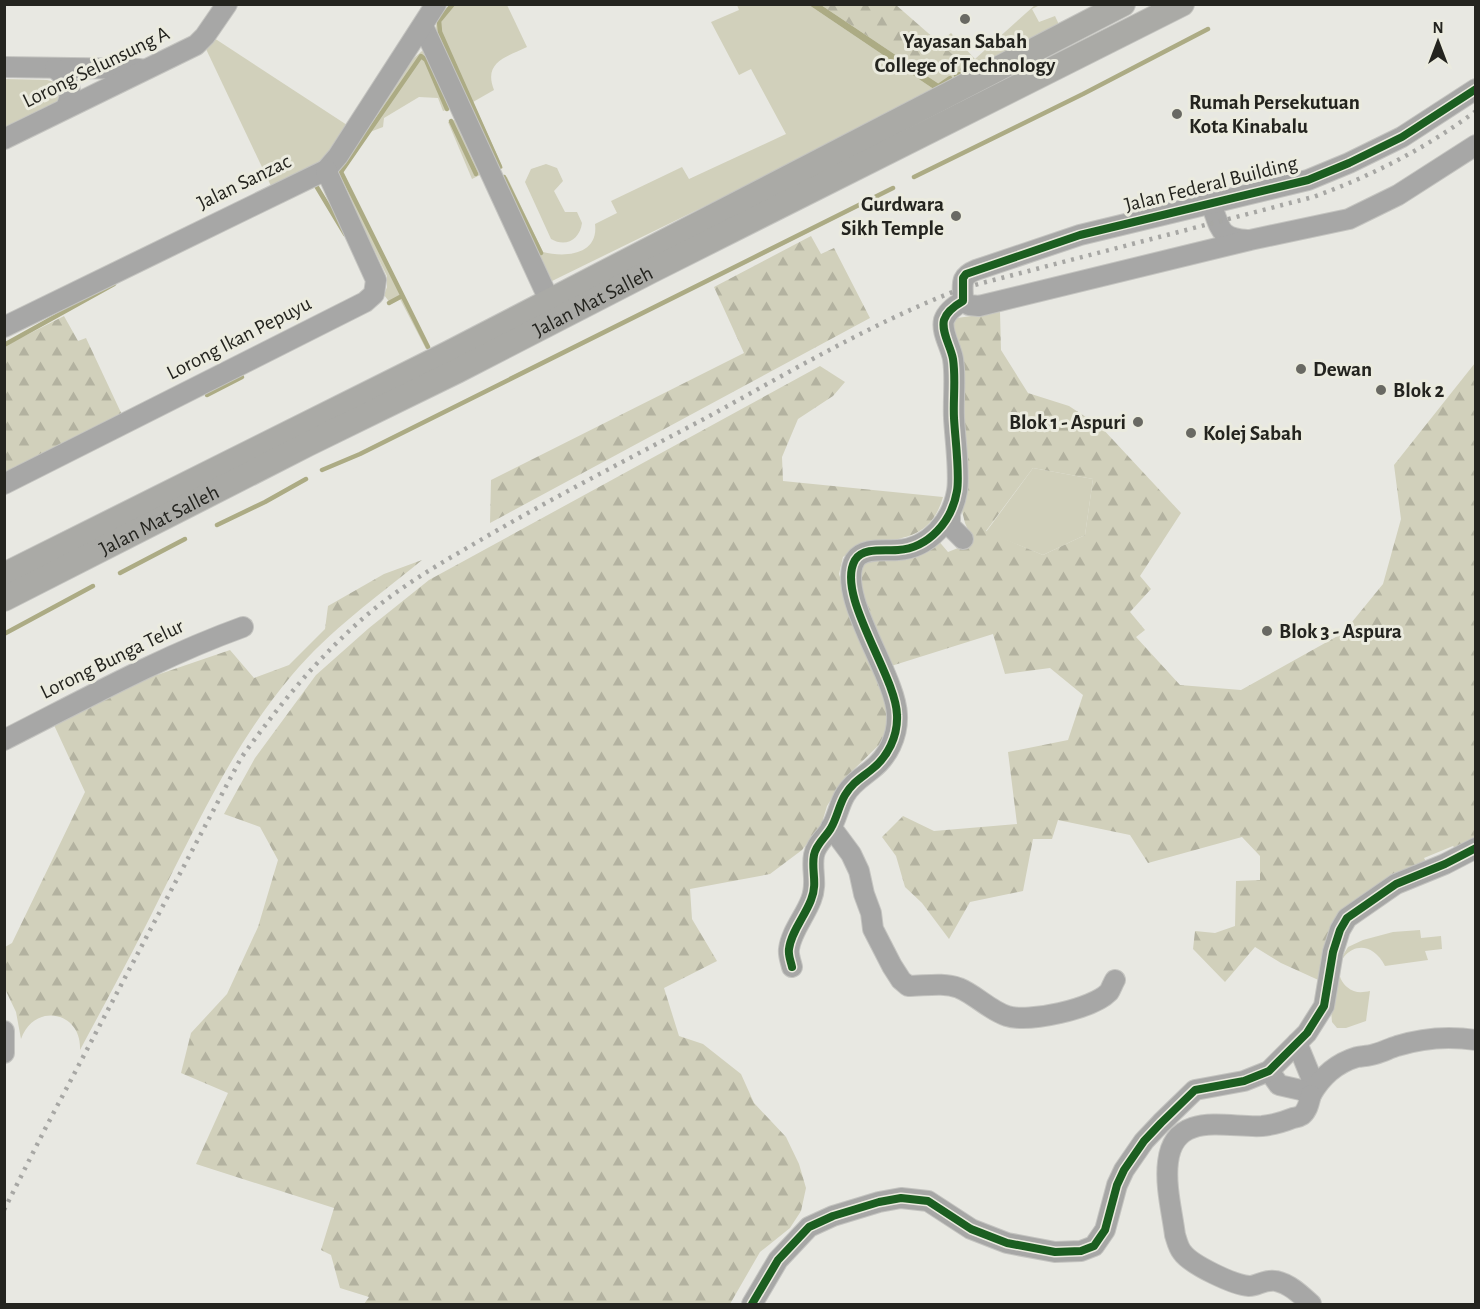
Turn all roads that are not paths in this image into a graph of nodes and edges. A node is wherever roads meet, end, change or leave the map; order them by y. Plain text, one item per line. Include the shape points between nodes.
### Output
1 (227, 4) edge
2 (436, 4) edge
3 (1123, 4) edge
4 (1182, 4) edge
5 (423, 26) junction
6 (4, 67) edge
7 (55, 68) junction
8 (146, 69) junction
9 (1476, 89) edge
10 (66, 108) junction
11 (4, 139) edge
12 (1476, 145) edge
13 (326, 170) junction
14 (1210, 202) junction
15 (1250, 240) junction
16 (963, 300) junction
17 (550, 302) junction
18 (4, 327) edge
19 (4, 484) edge
20 (950, 515) junction
21 (963, 538) dead end
22 (4, 575) edge
23 (4, 599) edge
24 (243, 627) dead end
25 (4, 740) edge
26 (831, 827) junction
27 (1476, 848) edge
28 (792, 967) dead end
29 (1115, 980) dead end
30 (4, 1031) edge
31 (1476, 1040) edge
32 (1297, 1043) junction
33 (4, 1053) edge
34 (1269, 1071) junction
35 (1315, 1089) junction
36 (752, 1305) edge
37 (1311, 1305) edge

1 - 8 street, Lorong Selunsung A via 196,45
2 - 5 street, Jalan Sanzac
3 - 17 main road, Jalan Mat Salleh
4 - 23 main road, Jalan Mat Salleh
5 - 13 street, Jalan Sanzac
5 - 17 street
6 - 7 street
7 - 8 street
7 - 10 street via 68,81 71,96
8 - 10 street, Lorong Selunsung A
9 - 14 street, Jalan Federal Building via 1402,136 1349,163 1308,180
10 - 11 street, Lorong Selunsung A
12 - 15 street via 1398,195 1349,219
13 - 18 street, Jalan Sanzac
13 - 19 street, Lorong Ikan Pepuyu via 376,280 374,294 366,302
14 - 15 street via 1222,231 1230,239
14 - 16 street, Jalan Federal Building via 1080,235 976,270 963,278
15 - 16 street via 979,306
16 - 20 street via 944,321 953,360 958,490
17 - 22 main road, Jalan Mat Salleh
20 - 21 street via 950,526
20 - 26 street via 934,536 920,544 868,552 856,558 851,570 860,614 896,699 897,729 883,757 852,784
24 - 25 street, Lorong Bunga Telur via 137,671
26 - 28 street via 814,854 814,892 788,950
26 - 29 street via 859,871 873,929 892,966 908,986 958,988 1009,1017 1030,1018 1075,1009 1098,999 1109,992
27 - 32 street via 1396,884 1347,918 1333,952 1324,1006
30 - 33 street
31 - 35 street via 1438,1038 1355,1058 1330,1071
32 - 34 street
32 - 35 street
34 - 35 street via 1279,1085
34 - 36 street via 1244,1081 1195,1090 1155,1129 1124,1170 1105,1230 1094,1246 1068,1252 1016,1246 971,1229 928,1201 901,1198 833,1215 809,1227 778,1260
35 - 37 street via 1301,1116 1283,1123 1210,1124 1185,1131 1176,1139 1168,1161 1175,1235 1183,1253 1196,1264 1235,1282 1251,1286 1277,1281

